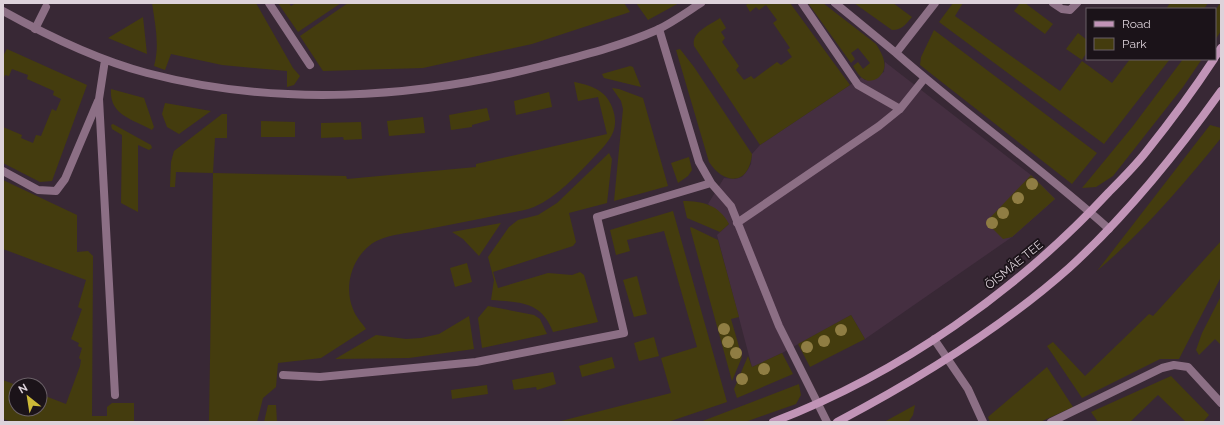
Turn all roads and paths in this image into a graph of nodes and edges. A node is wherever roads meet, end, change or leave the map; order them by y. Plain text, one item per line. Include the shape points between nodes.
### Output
1 (269, 3) edge
2 (701, 3) edge
3 (802, 3) edge
4 (835, 3) edge
5 (935, 3) edge
6 (1053, 3) edge
7 (1077, 3) edge
8 (46, 7) dead end
9 (3, 11) edge
10 (35, 29) junction
11 (659, 29) junction
12 (896, 53) junction
13 (105, 60) junction
14 (1213, 60) edge
15 (310, 65) dead end
16 (924, 78) junction
17 (1221, 91) edge
18 (98, 99) junction
19 (900, 109) junction
20 (3, 171) edge
21 (710, 183) junction
22 (1090, 212) junction
23 (737, 223) junction
24 (1109, 229) junction
25 (934, 339) junction
26 (948, 359) junction
27 (283, 375) dead end
28 (114, 395) dead end
29 (1221, 403) edge
30 (818, 405) junction
31 (773, 422) edge
32 (827, 422) edge
33 (837, 422) edge
34 (983, 422) edge
35 (1052, 422) edge

1 - 15 street
2 - 11 street
3 - 19 street via 858,85
4 - 12 street
5 - 12 street
6 - 7 street via 1062,9 1070,10
8 - 10 street
9 - 10 street
10 - 13 street
11 - 13 street via 571,58 498,77 431,88 317,96 233,91 147,73
11 - 21 street via 699,162
12 - 16 street
13 - 18 street
14 - 22 main road, ÕISMÄE TEE via 1146,153
16 - 19 street
16 - 22 street
17 - 24 main road via 1160,171
18 - 20 street via 65,179 56,191 38,190
18 - 28 street
19 - 23 street via 873,131
21 - 23 street via 731,206
21 - 27 street via 597,217 624,333 476,362 320,376
22 - 24 street
22 - 25 main road, ÕISMÄE TEE via 1052,250 1010,286
23 - 30 street via 779,326
24 - 26 main road via 1070,267 1031,299
25 - 26 street
25 - 30 main road, ÕISMÄE TEE
26 - 33 main road
26 - 34 street via 968,389
29 - 35 street via 1188,367 1174,365 1162,368
30 - 31 main road, ÕISMÄE TEE
30 - 32 street

